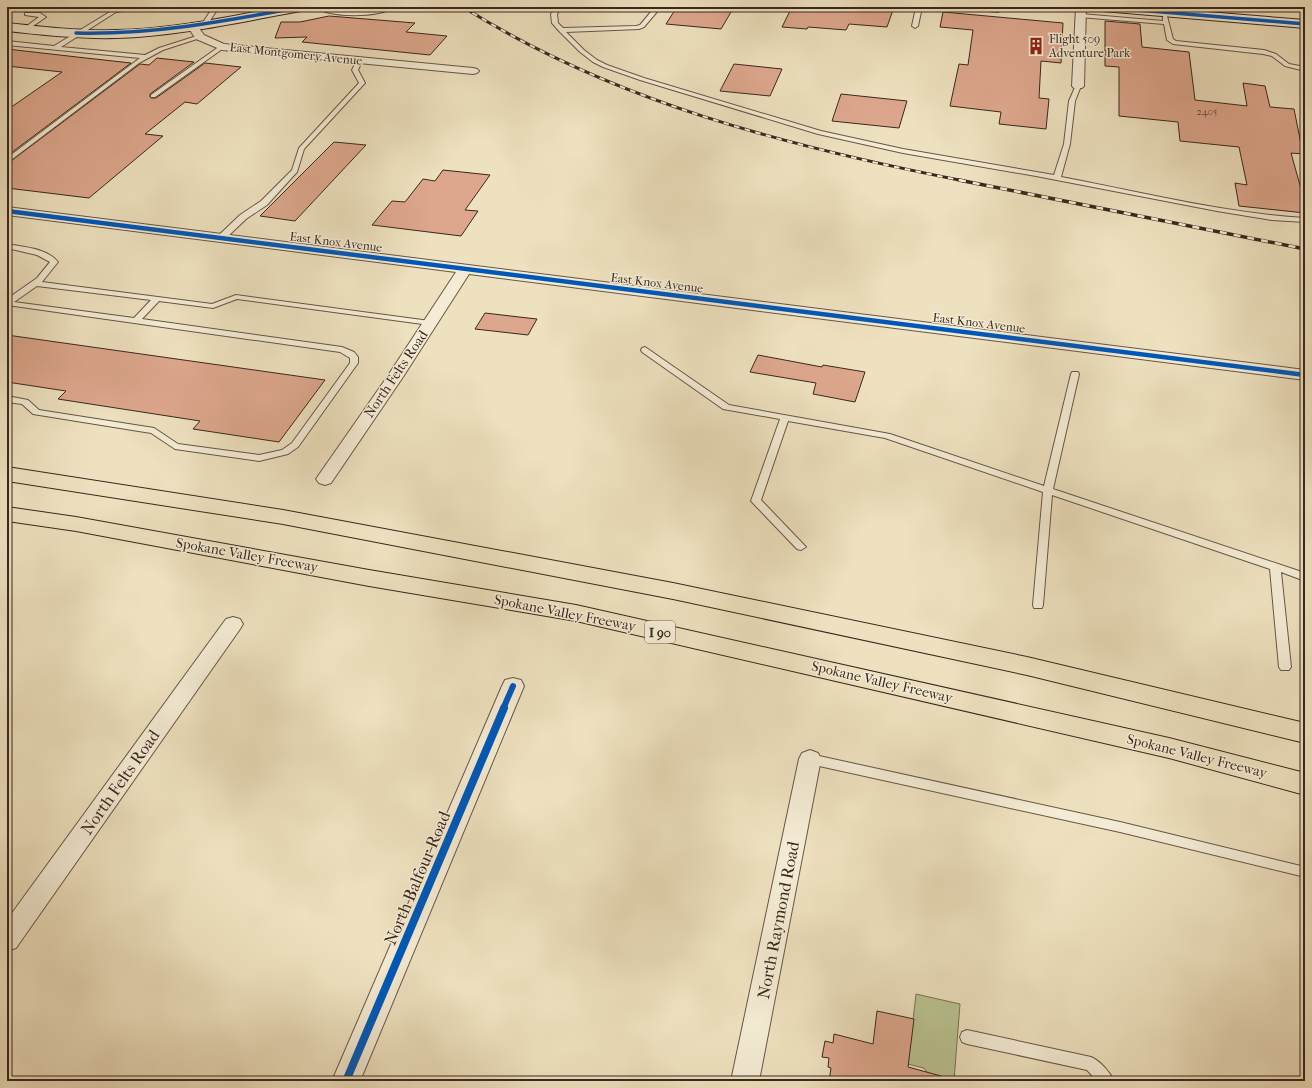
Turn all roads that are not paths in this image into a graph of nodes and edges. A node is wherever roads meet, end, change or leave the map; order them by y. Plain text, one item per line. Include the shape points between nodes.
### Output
1 (147, 7) edge
2 (216, 7) edge
3 (301, 7) edge
4 (318, 7) edge
5 (391, 7) edge
6 (559, 7) edge
7 (658, 7) edge
8 (919, 7) edge
9 (966, 7) edge
10 (1003, 7) edge
11 (1102, 7) edge
12 (1081, 11) edge
13 (27, 14) dead end
14 (1165, 18) junction
15 (1305, 24) edge
16 (198, 25) junction
17 (915, 26) dead end
18 (7, 27) edge
19 (26, 29) junction
20 (562, 30) junction
21 (76, 33) junction
22 (200, 36) junction
23 (7, 43) edge
24 (222, 46) junction
25 (54, 48) junction
26 (146, 57) junction
27 (359, 61) junction
28 (1305, 69) edge
29 (473, 71) dead end
30 (1078, 86) joint
31 (153, 96) dead end
32 (7, 161) edge
33 (1057, 178) junction
34 (7, 211) edge
35 (1305, 220) edge
36 (221, 238) junction
37 (7, 246) edge
38 (465, 269) junction
39 (34, 283) junction
40 (7, 294) edge
41 (19, 295) junction
42 (157, 299) junction
43 (7, 303) edge
44 (136, 321) junction
45 (430, 323) junction
46 (646, 350) dead end
47 (1075, 374) dead end
48 (1305, 374) edge
49 (7, 399) edge
50 (785, 418) junction
51 (7, 474) edge
52 (325, 479) dead end
53 (1048, 490) junction
54 (7, 514) edge
55 (801, 547) dead end
56 (1275, 567) junction
57 (1305, 577) edge
58 (1038, 605) dead end
59 (233, 624) dead end
60 (1285, 667) dead end
61 (513, 686) dead end
62 (1305, 732) edge
63 (810, 759) joint
64 (1305, 784) edge
65 (1305, 872) edge
66 (7, 940) edge
67 (967, 1037) dead end
68 (346, 1081) edge
69 (745, 1081) edge
70 (1106, 1081) edge

1 - 21 lane via 116,11
2 - 16 lane
3 - 16 main road
4 - 5 lane via 352,13 373,12
6 - 20 lane via 553,17
7 - 20 lane via 642,26 637,28
8 - 17 lane
9 - 10 lane via 998,10
11 - 14 main road
12 - 14 lane
12 - 30 street
13 - 19 lane via 43,17
14 - 15 main road
14 - 28 lane via 1170,40 1175,43 1264,52 1274,55 1287,65
16 - 21 main road via 144,32
16 - 22 street, East Montgomery Avenue
18 - 19 main road
19 - 21 main road
20 - 33 lane via 582,51 605,66 820,133 904,152
21 - 25 lane
22 - 24 street, East Montgomery Avenue
22 - 26 lane via 161,49
23 - 25 lane
24 - 27 street, East Montgomery Avenue
24 - 31 lane
25 - 26 lane
26 - 32 lane
27 - 29 street, East Montgomery Avenue
27 - 36 lane via 354,70 362,82 301,150 295,171 264,203 243,217
30 - 33 lane via 1070,104 1066,146
33 - 35 lane via 1230,211
34 - 36 street, East Knox Avenue
36 - 38 street, East Knox Avenue
37 - 39 lane via 52,259 54,262 51,267
38 - 45 street, North Felts Road
38 - 48 street, East Knox Avenue
39 - 41 lane
39 - 42 lane
40 - 41 lane
41 - 43 lane
42 - 44 lane
42 - 45 lane via 213,306 236,297
43 - 44 lane
44 - 49 lane via 342,350 354,358 354,363 295,445 285,452 259,458 175,446 154,431 36,412 25,402
45 - 52 street, North Felts Road
46 - 50 lane via 726,407
47 - 53 lane
50 - 53 lane via 887,436
50 - 55 lane via 756,501
51 - 62 highway via 283,517 673,591 1026,666
53 - 56 lane
53 - 58 lane
54 - 64 highway, Spokane Valley Freeway / I 90 via 576,613 1146,743
56 - 57 lane
56 - 60 lane
59 - 66 street, North Felts Road
61 - 68 street, North Balfour Road
63 - 65 lane via 1120,827
63 - 69 street, North Raymond Road
67 - 70 lane via 1091,1064

